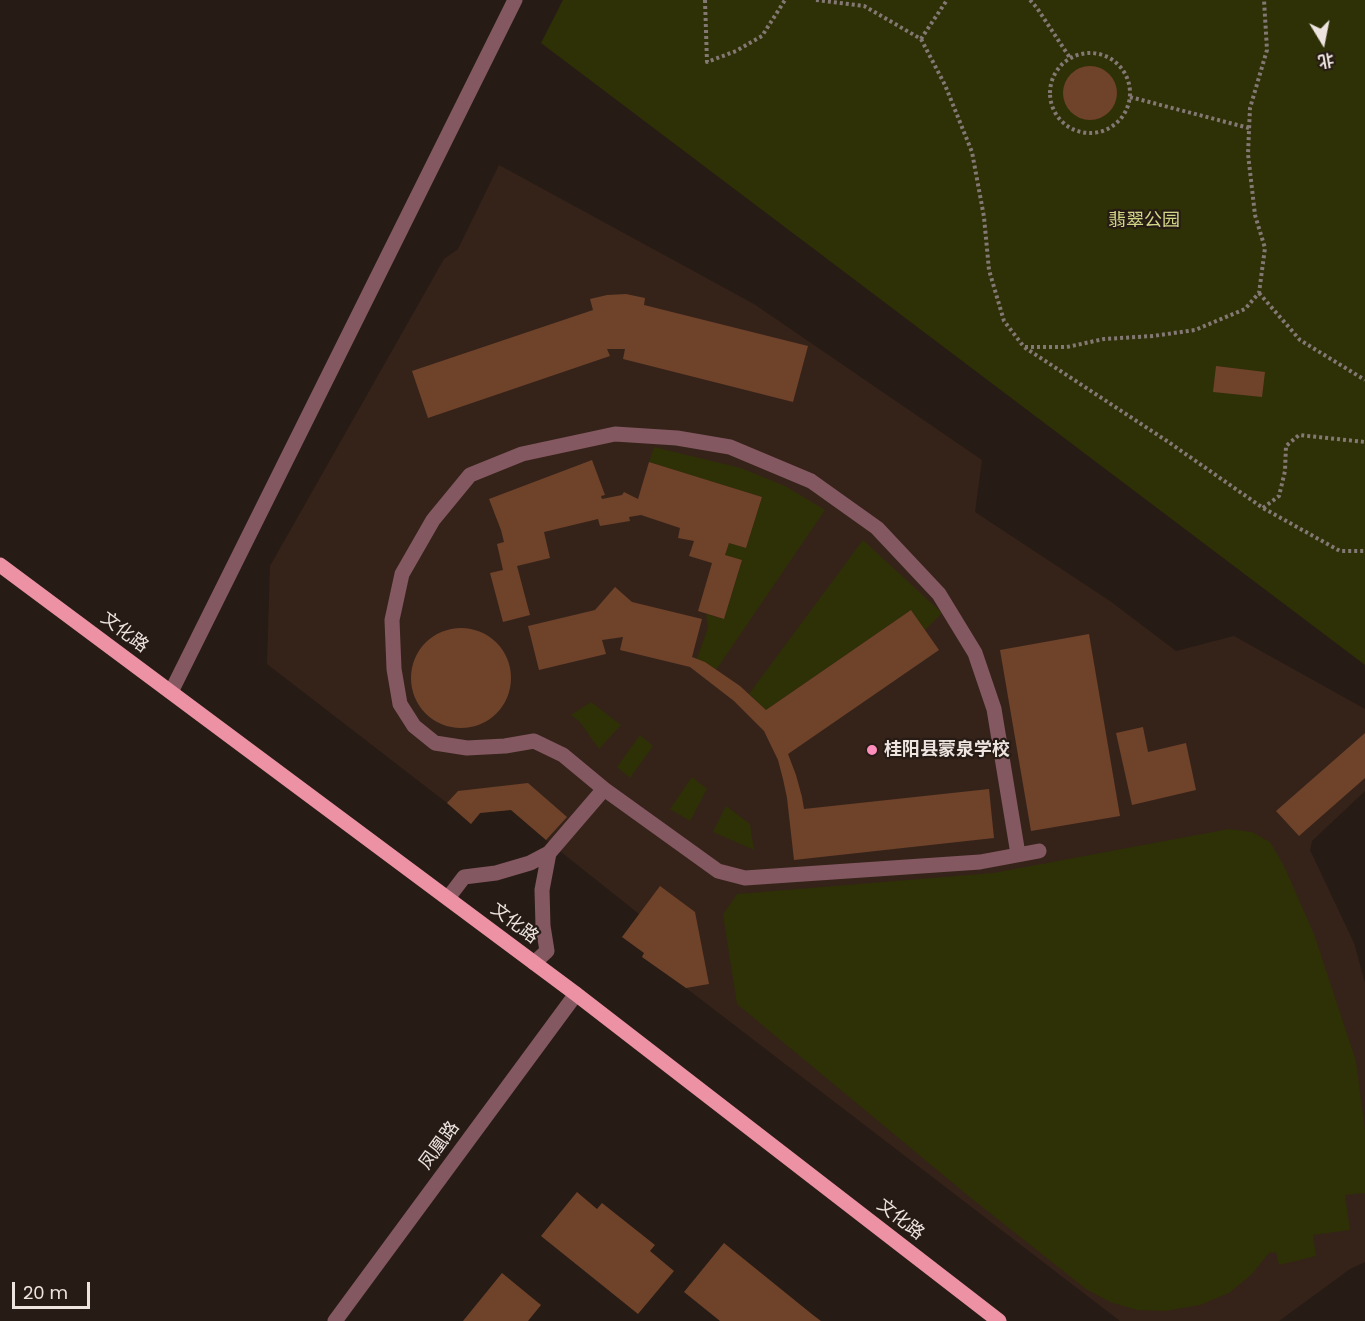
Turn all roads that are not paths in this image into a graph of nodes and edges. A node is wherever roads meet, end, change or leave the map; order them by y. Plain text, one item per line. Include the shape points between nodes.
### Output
1 (515, 0) edge
2 (0, 565) edge
3 (171, 692) junction
4 (604, 789) junction
5 (1039, 851) dead end
6 (549, 854) junction
7 (1018, 854) junction
8 (448, 898) junction
9 (534, 963) junction
10 (576, 994) junction
11 (335, 1321) edge
12 (999, 1321) edge

1 - 3 street
2 - 3 main road, 文化路
3 - 8 main road, 文化路
4 - 6 street
4 - 7 street via 718,871 746,878 980,862
4 - 7 street via 563,755 534,741 467,748 435,743 414,726 400,704 392,620 402,574 433,520 470,475 522,454 615,434 677,438 730,447 811,482 877,528 939,594 975,653 994,709
5 - 7 street
6 - 8 street via 496,873 464,877
6 - 9 street via 542,890 547,951
8 - 9 main road, 文化路
9 - 10 main road, 文化路
10 - 11 street, 凤凰路
10 - 12 main road, 文化路

